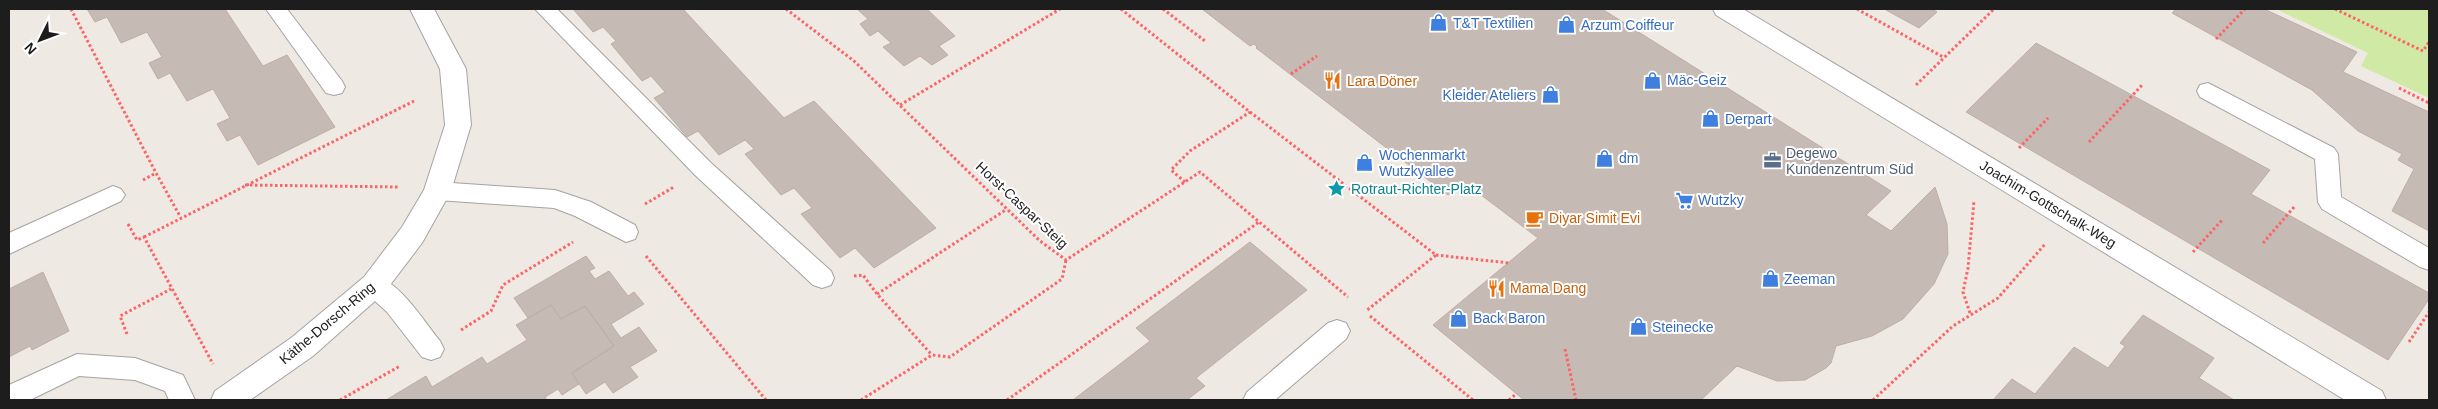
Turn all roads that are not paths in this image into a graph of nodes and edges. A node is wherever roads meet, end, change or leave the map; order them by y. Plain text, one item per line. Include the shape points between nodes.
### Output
1 (276, 9) edge
2 (422, 9) edge
3 (545, 9) edge
4 (1725, 9) edge
5 (334, 86) dead end
6 (2208, 91) dead end
7 (437, 191) junction
8 (113, 195) road end
9 (618, 227) road end
10 (9, 244) edge
11 (2429, 260) edge
12 (822, 278) dead end
13 (374, 285) junction
14 (1337, 331) dead end
15 (431, 349) road end
16 (9, 398) edge
17 (182, 400) edge
18 (226, 400) edge
19 (1256, 400) edge
20 (2371, 400) edge

1 - 5 lane
2 - 7 street, Käthe-Dorsch-Ring via 453,69 458,125
3 - 12 lane via 703,168
4 - 20 street, Joachim-Gottschalk-Weg
6 - 11 lane via 2326,154 2330,202
7 - 9 lane via 555,199
7 - 13 street, Käthe-Dorsch-Ring via 412,235
8 - 10 lane
13 - 15 lane via 396,305
13 - 18 street, Käthe-Dorsch-Ring via 302,347
14 - 19 lane
16 - 17 lane via 77,364 136,368 174,383

